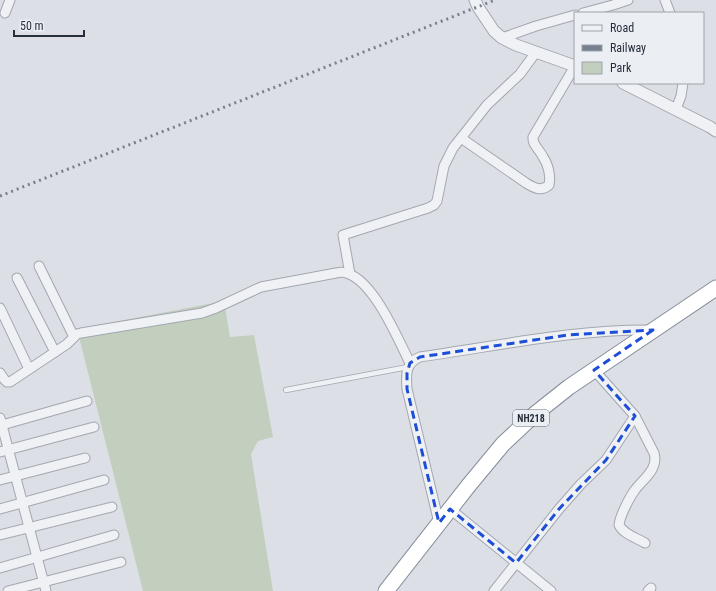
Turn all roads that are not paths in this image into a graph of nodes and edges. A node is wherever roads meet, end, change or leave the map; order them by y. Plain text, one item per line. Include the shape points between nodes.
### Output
1 (10, 0) edge
2 (475, 0) edge
3 (628, 0) edge
4 (666, 0) edge
5 (586, 12) edge
6 (670, 12) edge
7 (5, 13) dead end
8 (574, 15) edge
9 (502, 38) junction
10 (536, 52) junction
11 (574, 66) edge
12 (574, 68) edge
13 (625, 84) edge
14 (683, 84) edge
15 (676, 109) junction
16 (714, 127) edge
17 (461, 138) junction
18 (39, 266) dead end
19 (350, 274) junction
20 (17, 278) dead end
21 (716, 288) edge
22 (0, 308) edge
23 (653, 330) junction
24 (74, 337) junction
25 (55, 352) junction
26 (409, 365) junction
27 (29, 369) junction
28 (594, 370) junction
29 (0, 373) edge
30 (4, 385) edge
31 (286, 390) dead end
32 (87, 401) dead end
33 (635, 416) junction
34 (0, 420) edge
35 (94, 427) dead end
36 (4, 451) edge
37 (85, 458) dead end
38 (16, 476) junction
39 (0, 480) edge
40 (104, 480) dead end
41 (23, 502) junction
42 (112, 507) dead end
43 (0, 508) edge
44 (450, 509) junction
45 (439, 523) junction
46 (29, 527) junction
47 (0, 535) edge
48 (114, 535) dead end
49 (645, 542) dead end
50 (37, 558) junction
51 (121, 562) dead end
52 (516, 563) junction
53 (0, 568) edge
54 (44, 581) junction
55 (8, 591) edge
56 (46, 591) edge
57 (386, 591) edge
58 (494, 591) edge
59 (550, 591) edge

1 - 7 street
2 - 9 street via 494,31
3 - 5 street
4 - 6 street
8 - 9 street
9 - 10 street
10 - 11 street
10 - 17 street via 520,74 487,105
12 - 17 street via 533,137 548,169 550,181 546,188 537,188 526,183
13 - 15 street
14 - 15 street via 682,96
15 - 16 street
17 - 19 street via 447,157 439,195 434,205 342,235
18 - 24 street
19 - 24 street via 336,272 269,286 253,290 202,313 101,329
19 - 26 street via 369,290 379,305
20 - 25 street
21 - 23 highway, NH218
22 - 27 street
23 - 26 street via 609,330 568,335 420,357
23 - 28 highway, NH218
24 - 25 street
25 - 27 street
26 - 31 lane
26 - 45 street via 407,389
27 - 30 street
28 - 33 street
28 - 44 highway, NH218 via 569,386 503,444
29 - 30 street
32 - 34 street
33 - 49 street via 656,462 634,491 619,525 623,531
33 - 52 street via 606,460 564,503
34 - 36 street
35 - 36 street
36 - 38 street
37 - 38 street
38 - 39 street
38 - 41 street
40 - 41 street
41 - 43 street
41 - 46 street
42 - 46 street
44 - 45 highway, NH218
44 - 52 street
45 - 57 highway, NH218
46 - 47 street
46 - 50 street
48 - 50 street
50 - 53 street
50 - 54 street
51 - 54 street
52 - 58 street
52 - 59 street
54 - 55 street
54 - 56 street

